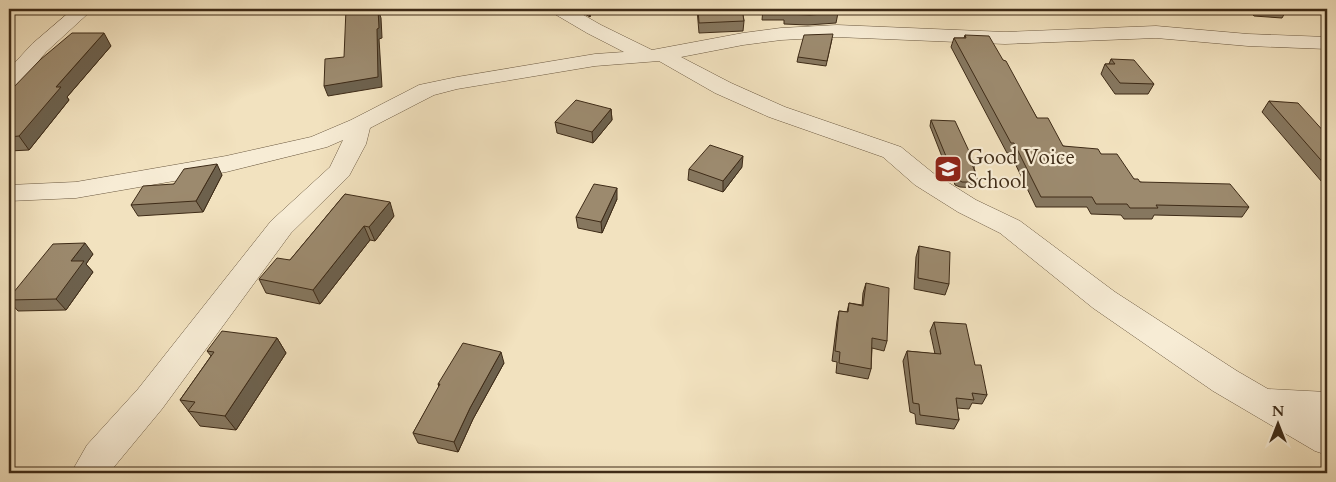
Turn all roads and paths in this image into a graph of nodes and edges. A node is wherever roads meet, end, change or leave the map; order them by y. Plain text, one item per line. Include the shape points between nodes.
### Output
1 (84, 9) edge
2 (560, 9) edge
3 (1327, 43) edge
4 (655, 55) junction
5 (9, 82) edge
6 (359, 125) junction
7 (9, 194) edge
8 (1264, 403) junction
9 (1327, 406) edge
10 (1327, 440) edge
11 (89, 473) edge

1 - 5 street via 39,48
2 - 4 street via 594,30
3 - 4 street via 1156,32 1005,38 837,31 743,39
4 - 6 street via 595,60 457,82 395,104
4 - 8 street via 777,112 892,152 967,206 1010,227 1104,300 1225,381
6 - 7 street via 320,142 226,164 76,190
6 - 11 street via 354,144 340,171 281,226 150,399
8 - 9 street
8 - 10 street

